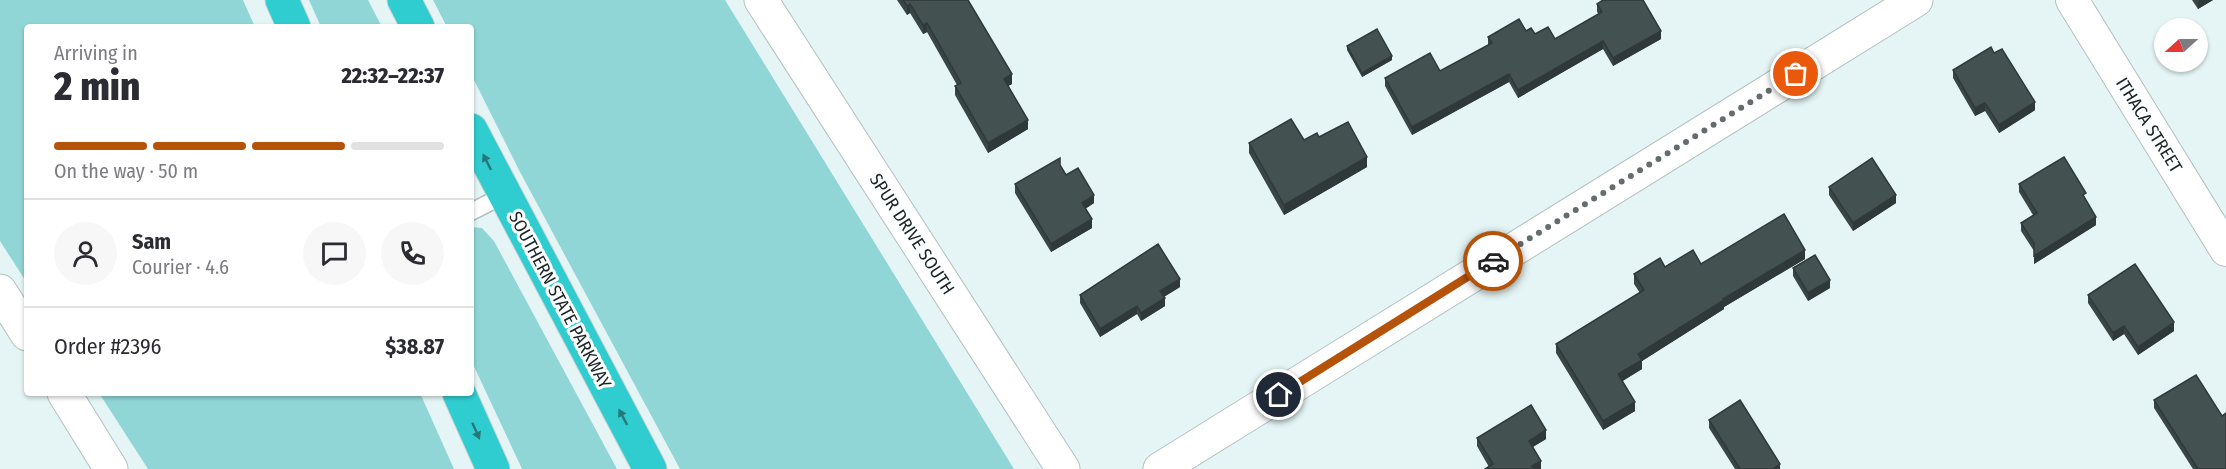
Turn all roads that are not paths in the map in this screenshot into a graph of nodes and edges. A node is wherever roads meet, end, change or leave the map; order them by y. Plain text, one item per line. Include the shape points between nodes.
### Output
1 (282, 0) edge
2 (404, 0) edge
3 (761, 0) edge
4 (1916, 0) edge
5 (2072, 0) edge
6 (293, 24) edge
7 (416, 24) edge
8 (474, 136) edge
9 (504, 195) junction
10 (474, 210) edge
11 (2226, 250) edge
12 (0, 291) edge
13 (24, 329) edge
14 (66, 396) edge
15 (460, 396) edge
16 (111, 469) edge
17 (493, 469) edge
18 (650, 469) edge
19 (1063, 469) edge
20 (1160, 469) edge

1 - 6 highway
2 - 7 highway
3 - 19 street, SPUR DRIVE SOUTH
4 - 20 street
5 - 11 street, ITHACA STREET
9 -> 8 highway, SOUTHERN STATE PARKWAY
9 - 10 lane
18 -> 9 highway, SOUTHERN STATE PARKWAY
12 - 13 street
14 - 16 street
15 -> 17 highway

